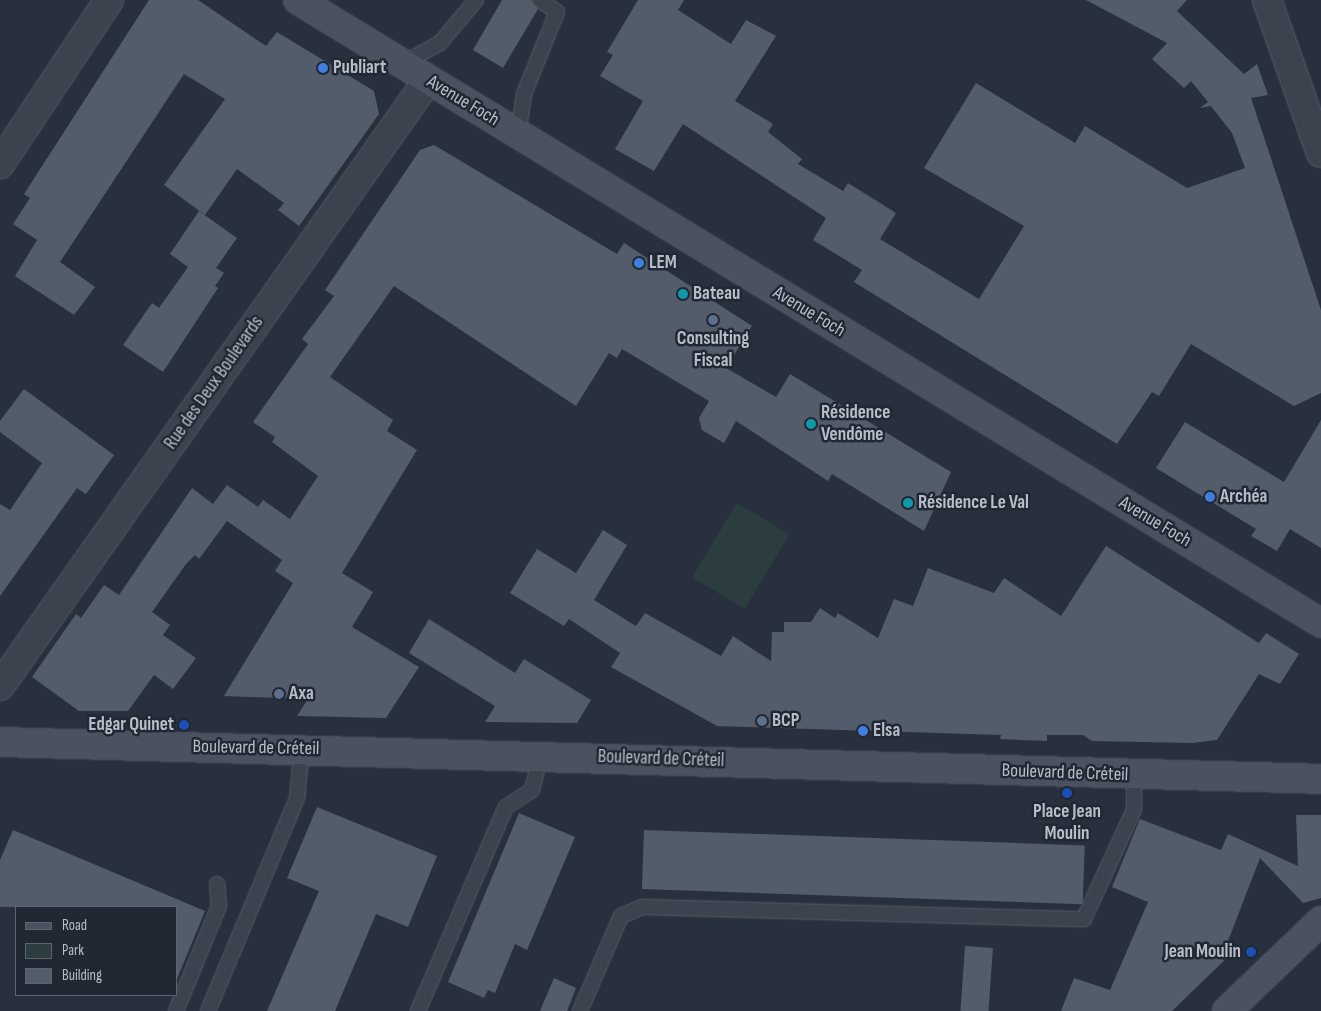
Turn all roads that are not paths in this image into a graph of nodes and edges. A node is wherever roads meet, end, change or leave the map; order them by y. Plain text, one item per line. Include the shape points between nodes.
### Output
1 (109, 0) edge
2 (298, 0) edge
3 (476, 0) edge
4 (540, 0) edge
5 (1267, 0) edge
6 (402, 64) junction
7 (428, 80) junction
8 (518, 135) junction
9 (1321, 153) edge
10 (0, 164) edge
11 (1321, 623) edge
12 (0, 686) edge
13 (0, 742) edge
14 (302, 749) junction
15 (541, 755) junction
16 (1134, 775) junction
17 (1321, 780) edge
18 (217, 884) dead end
19 (1321, 922) edge
20 (176, 1011) edge
21 (208, 1011) edge
22 (418, 1011) edge
23 (580, 1011) edge
24 (1227, 1011) edge

1 - 10 street
2 - 6 main road, Avenue Foch
3 - 6 lane via 440,43
4 - 8 lane via 558,12 524,94
5 - 9 street
6 - 7 main road, Avenue Foch
7 - 8 main road, Avenue Foch
7 - 12 street, Rue des Deux Boulevards
8 - 11 main road, Avenue Foch
13 - 14 main road, Boulevard de Créteil
14 - 15 main road, Boulevard de Créteil
14 - 21 lane via 297,798
15 - 16 main road, Boulevard de Créteil
15 - 22 lane via 532,790 506,807
16 - 17 main road, Boulevard de Créteil
16 - 23 lane via 1134,810 1084,919 642,908 621,916
18 - 20 lane via 219,906
19 - 24 main road

